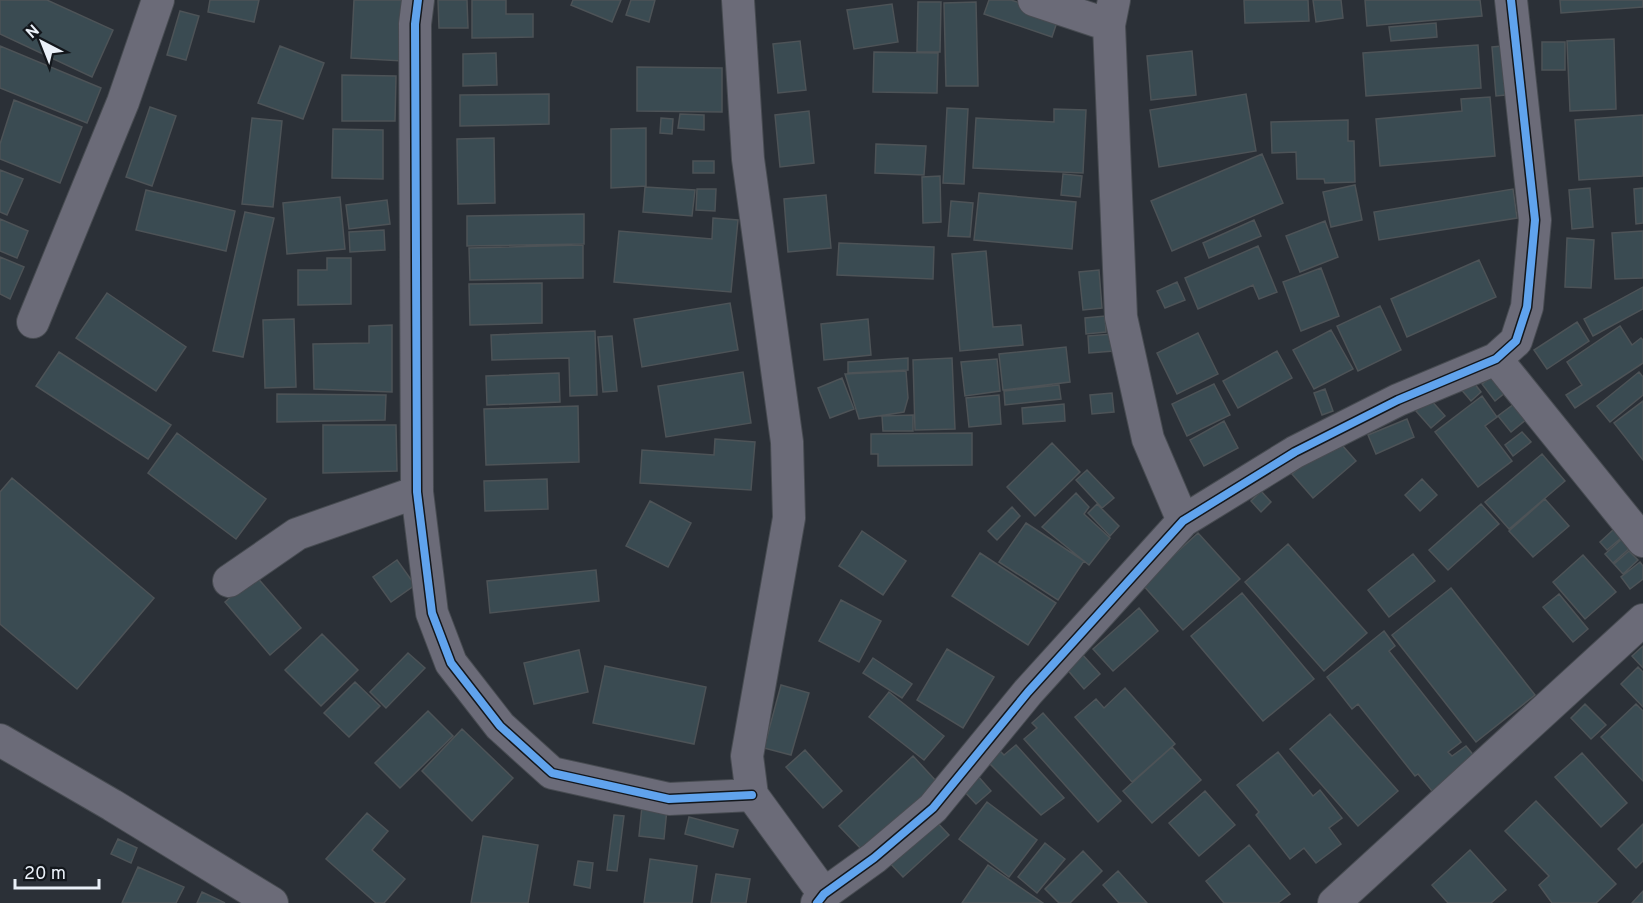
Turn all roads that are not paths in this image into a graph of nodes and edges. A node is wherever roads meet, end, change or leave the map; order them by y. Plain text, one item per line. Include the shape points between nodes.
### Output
1 (158, 0) edge
2 (418, 0) edge
3 (738, 0) edge
4 (1034, 0) edge
5 (1511, 0) edge
6 (1111, 13) edge
7 (33, 322) dead end
8 (1496, 359) junction
9 (417, 492) junction
10 (1183, 521) junction
11 (1643, 541) edge
12 (229, 581) dead end
13 (1643, 620) edge
14 (0, 740) edge
15 (752, 795) junction
16 (820, 899) edge
17 (272, 903) edge
18 (1334, 903) edge

1 - 7 street via 123,102
2 - 9 street
3 - 15 street via 748,159 787,442 789,507 747,756
4 - 6 street
5 - 8 street via 1535,220 1527,307 1516,341
6 - 10 street via 1121,317 1148,439
8 - 10 street via 1398,400 1295,452
8 - 11 street
9 - 12 street via 297,534
9 - 15 street via 432,613 451,663 500,726 552,773 669,799
10 - 16 street via 1028,692 933,807
13 - 18 street
14 - 17 street
15 - 16 street

